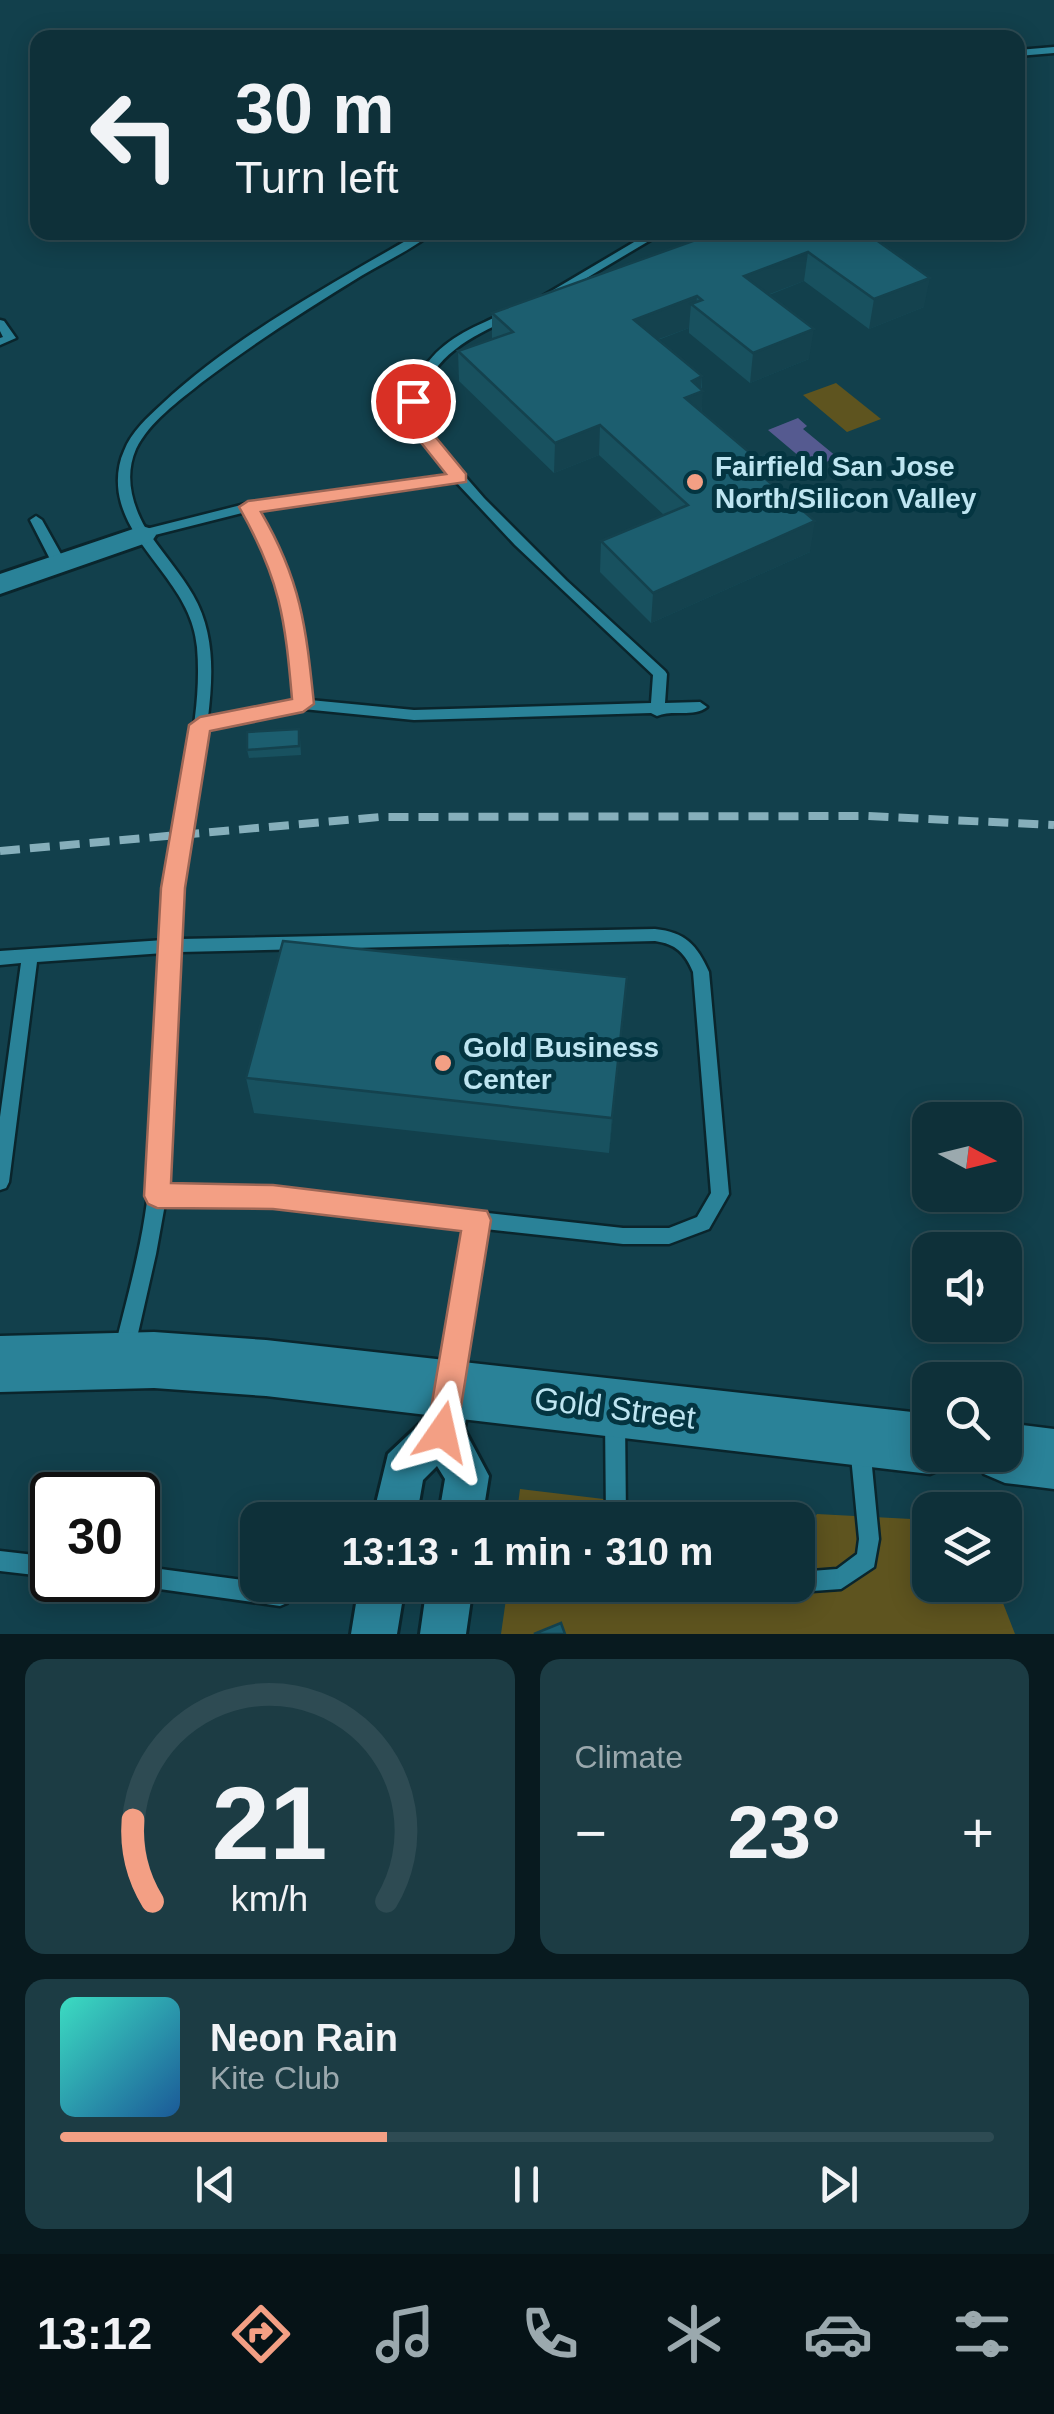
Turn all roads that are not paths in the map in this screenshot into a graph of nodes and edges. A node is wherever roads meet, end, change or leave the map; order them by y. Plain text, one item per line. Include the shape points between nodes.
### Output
1 (1054, 50) edge
2 (1025, 52) edge
3 (415, 240) edge
4 (645, 240) edge
5 (0, 323) edge
6 (0, 342) edge
7 (460, 478) junction
8 (248, 507) junction
9 (36, 520) dead end
10 (142, 534) junction
11 (59, 563) junction
12 (0, 584) edge
13 (303, 704) junction
14 (700, 707) dead end
15 (657, 711) junction
16 (200, 725) junction
17 (172, 946) junction
18 (30, 955) junction
19 (0, 958) edge
20 (0, 1182) edge
21 (157, 1196) junction
22 (477, 1220) junction
23 (122, 1360) junction
24 (0, 1364) edge
25 (614, 1409) junction
26 (446, 1410) junction
27 (859, 1436) junction
28 (912, 1442) edge
29 (1022, 1455) edge
30 (1054, 1459) edge
31 (397, 1502) edge
32 (463, 1502) edge
33 (616, 1502) edge
34 (0, 1561) edge
35 (30, 1564) edge
36 (160, 1579) edge
37 (815, 1581) edge
38 (240, 1590) edge
39 (379, 1602) edge
40 (448, 1602) edge
41 (374, 1634) edge
42 (443, 1634) edge

1 - 2 lane
3 - 10 lane via 241,350 150,421 123,471 126,504
4 - 7 lane via 527,308 454,340 428,368 413,401 420,430
5 - 6 lane via 10,338
7 - 8 lane
7 - 15 lane via 660,674
8 - 10 lane
8 - 13 lane via 276,555 296,620
9 - 11 lane
10 - 11 street
10 - 16 lane via 189,593 204,641
11 - 12 street
13 - 15 lane via 414,715
13 - 16 lane
14 - 15 lane
16 - 17 lane via 173,888
17 - 18 lane
17 - 21 lane
17 - 22 lane via 679,937 702,972 720,1157 720,1194 703,1223 669,1236 638,1236
18 - 19 lane
18 - 20 lane
21 - 22 lane via 273,1197
21 - 23 lane
22 - 26 lane
23 - 24 main road, Gold Street
23 - 26 main road, Gold Street via 266,1368
25 - 26 main road, Gold Street
25 - 27 main road, Gold Street
25 - 33 lane
26 - 31 street via 403,1469
26 - 32 street via 467,1476
27 - 28 main road, Gold Street
27 - 37 lane via 867,1560 841,1579
29 - 30 main road
34 - 35 lane
36 - 38 lane
39 - 41 street
40 - 42 street

